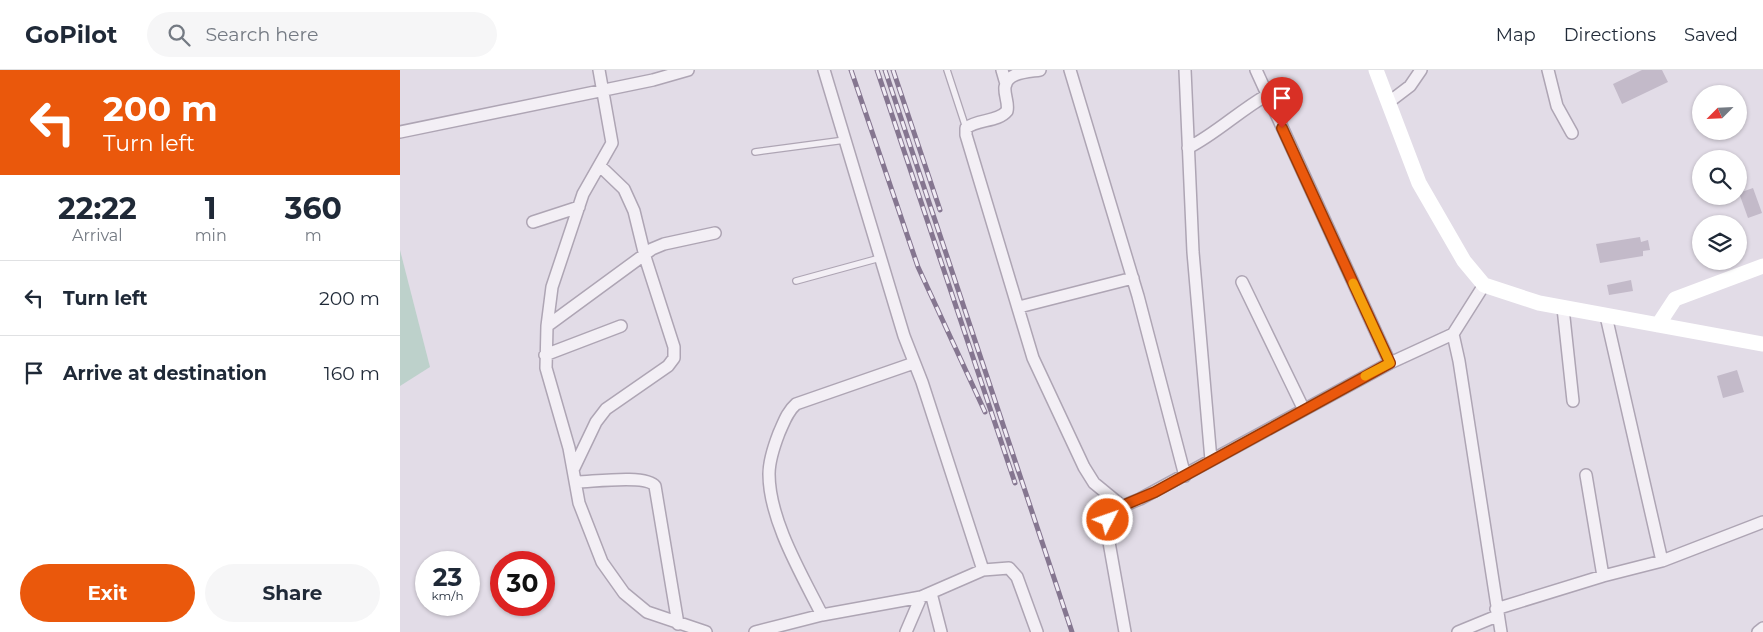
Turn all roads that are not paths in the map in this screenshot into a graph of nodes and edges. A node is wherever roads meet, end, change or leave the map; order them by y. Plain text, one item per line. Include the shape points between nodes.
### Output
1 (599, 70) edge
2 (688, 70) edge
3 (824, 70) edge
4 (947, 70) edge
5 (1002, 70) edge
6 (1040, 70) edge
7 (1070, 70) edge
8 (1185, 70) edge
9 (1256, 70) edge
10 (1376, 70) edge
11 (1421, 70) edge
12 (1548, 70) edge
13 (1006, 84) junction
14 (604, 89) junction
15 (1268, 95) junction
16 (1389, 102) junction
17 (966, 128) junction
18 (400, 132) edge
19 (1572, 132) dead end
20 (846, 140) junction
21 (1188, 148) junction
22 (755, 152) dead end
23 (600, 166) junction
24 (579, 207) junction
25 (534, 222) dead end
26 (715, 233) dead end
27 (645, 254) junction
28 (880, 258) junction
29 (1763, 266) edge
30 (1133, 278) junction
31 (796, 282) dead end
32 (1242, 282) dead end
33 (1484, 285) junction
34 (1019, 307) junction
35 (1564, 308) junction
36 (1606, 316) junction
37 (1658, 325) junction
38 (547, 326) junction
39 (622, 326) dead end
40 (1453, 334) junction
41 (1763, 344) edge
42 (545, 355) junction
43 (914, 363) junction
44 (1390, 363) junction
45 (1573, 401) dead end
46 (1304, 410) junction
47 (1211, 460) junction
48 (574, 468) junction
49 (1586, 475) dead end
50 (1185, 476) junction
51 (577, 482) junction
52 (1122, 506) junction
53 (1763, 522) edge
54 (1662, 562) junction
55 (983, 570) junction
56 (1603, 576) junction
57 (926, 595) junction
58 (1497, 613) junction
59 (822, 615) junction
60 (678, 624) junction
61 (1763, 628) edge
62 (706, 632) edge
63 (755, 632) edge
64 (906, 632) edge
65 (941, 632) edge
66 (1037, 632) edge
67 (1125, 632) edge
68 (1458, 632) edge
69 (1501, 632) edge
70 (1758, 632) edge

1 - 14 street
2 - 14 street
3 - 20 street
4 - 17 lane
5 - 13 street
6 - 13 street via 1013,75
7 - 30 street
8 - 21 street
9 - 15 street
10 - 16 street
11 - 16 street via 1405,90
12 - 19 street via 1557,106
13 - 17 street via 1008,111 1004,116
14 - 18 street
14 - 23 street via 612,143
15 - 21 street via 1238,113 1214,134
15 - 44 street
16 - 33 street via 1419,183 1464,261
17 - 34 street via 968,144
20 - 22 lane
20 - 28 street
21 - 47 street via 1193,252
23 - 24 street
23 - 27 street via 624,189 637,221
24 - 25 street
24 - 38 street via 552,287
26 - 27 street via 664,244
27 - 38 street
27 - 48 street via 674,347 674,358 668,366 606,409 596,422
28 - 31 lane
28 - 43 street
29 - 37 street via 1675,299
30 - 34 street
30 - 50 street
32 - 46 street
33 - 35 street
33 - 40 street
34 - 52 street via 1037,367 1084,468 1094,483
35 - 36 street
35 - 45 street
36 - 37 street
36 - 54 street
37 - 41 street
38 - 42 street
39 - 42 street
40 - 44 street
40 - 58 street
42 - 48 street
43 - 55 street
43 - 59 street via 796,404 788,410 776,442 769,473 773,504
44 - 46 street
46 - 47 street
47 - 50 street
48 - 51 street
49 - 56 street
50 - 52 street
51 - 60 street via 579,503 588,530 614,582 633,603
51 - 60 street via 630,480 646,481 655,486
52 - 67 street via 1108,520 1107,531
53 - 54 street
54 - 56 street
55 - 57 street
55 - 66 street via 1009,568 1017,577
56 - 58 street
57 - 59 street
57 - 64 street
57 - 65 street
58 - 68 street
58 - 69 street
59 - 63 street
60 - 62 street
61 - 70 street

